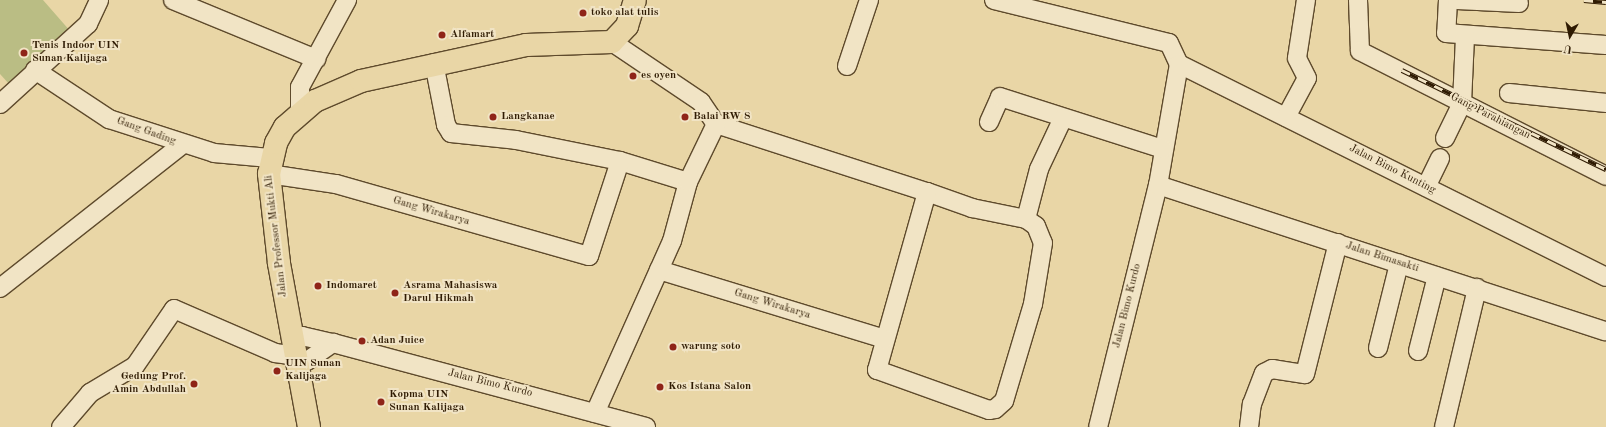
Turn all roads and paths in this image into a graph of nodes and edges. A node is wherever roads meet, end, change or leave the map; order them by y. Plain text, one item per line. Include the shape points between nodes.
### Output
1 (99, 0) edge
2 (173, 0) edge
3 (347, 0) edge
4 (635, 0) edge
5 (868, 0) edge
6 (994, 0) edge
7 (1306, 0) edge
8 (1358, 0) edge
9 (1448, 0) edge
10 (1456, 0) edge
11 (1519, 3) dead end
12 (1465, 36) junction
13 (612, 42) junction
14 (1606, 45) edge
15 (316, 58) junction
16 (434, 63) junction
17 (1179, 64) junction
18 (847, 66) dead end
19 (35, 70) junction
20 (1509, 93) dead end
21 (1462, 102) junction
22 (1606, 103) edge
23 (0, 104) edge
24 (300, 112) junction
25 (1286, 117) junction
26 (1063, 118) junction
27 (989, 122) dead end
28 (716, 124) junction
29 (1446, 138) dead end
30 (182, 145) junction
31 (1164, 149) junction
32 (1440, 158) dead end
33 (620, 161) junction
34 (270, 166) junction
35 (1606, 176) edge
36 (688, 182) junction
37 (1158, 185) junction
38 (1426, 187) junction
39 (927, 192) junction
40 (1026, 219) junction
41 (1338, 243) junction
42 (1399, 264) junction
43 (659, 270) junction
44 (1437, 276) junction
45 (1606, 277) edge
46 (0, 288) edge
47 (1477, 288) junction
48 (1606, 331) edge
49 (885, 339) junction
50 (333, 343) junction
51 (1378, 348) dead end
52 (1418, 351) dead end
53 (294, 352) junction
54 (595, 413) junction
55 (61, 427) edge
56 (309, 427) edge
57 (646, 427) edge
58 (1098, 427) edge
59 (1248, 427) edge
60 (1444, 427) edge

1 - 19 street via 88,24
2 - 15 street
3 - 15 street
4 - 13 main road via 627,26
5 - 18 street
6 - 17 street via 1169,43
7 - 25 street via 1297,58 1307,78
8 - 21 street, Gang Parahiangan via 1357,46
9 - 12 street via 1446,34
10 - 11 street
12 - 14 street
12 - 21 street
13 - 16 main road via 526,45
13 - 28 street via 701,102
15 - 24 street via 300,88
16 - 24 main road via 361,81 315,101
16 - 33 street via 446,125 451,133 516,140
17 - 25 street, Jalan Bimo Kunting
17 - 31 street, Jalan Bimo Kurdo
19 - 23 street
19 - 30 street, Gang Gading via 109,119
20 - 22 street
21 - 29 street
21 - 35 street, Gang Parahiangan
24 - 34 main road via 285,127
25 - 38 street, Jalan Bimo Kunting
26 - 27 street via 1000,97
26 - 31 street
26 - 40 street via 1039,169
28 - 36 street
28 - 39 street
30 - 34 street, Gang Gading
30 - 46 street
31 - 37 street, Jalan Bimo Kurdo
32 - 38 street
33 - 34 street, Gang Wirakarya via 591,255
33 - 36 street
34 - 53 main road, Jalan Professor Mukti Ali
36 - 43 street via 672,241
37 - 41 street, Jalan Bimasakti
37 - 58 street, Jalan Bimo Kurdo
38 - 45 street, Jalan Bimo Kunting
39 - 40 street via 972,208
39 - 49 street via 904,283
40 - 49 street via 1042,233 1043,243 1033,304 1017,365 999,408 989,410 877,370
41 - 42 street, Jalan Bimasakti
41 - 59 street via 1305,374 1272,369 1264,373 1252,404
42 - 44 street, Jalan Bimasakti
42 - 51 street
43 - 49 street, Gang Wirakarya
43 - 54 street
44 - 47 street, Jalan Bimasakti
44 - 52 street
47 - 48 street, Jalan Bimasakti
47 - 60 street
50 - 53 street via 307,361
50 - 53 street, Jalan Bimo Kurdo via 302,336
50 - 54 street, Jalan Bimo Kurdo
53 - 55 street, Jalan Bimo Kurdo via 275,353 174,309 135,366 90,393
53 - 56 main road, Jalan Professor Mukti Ali
54 - 57 street, Jalan Bimo Kurdo

